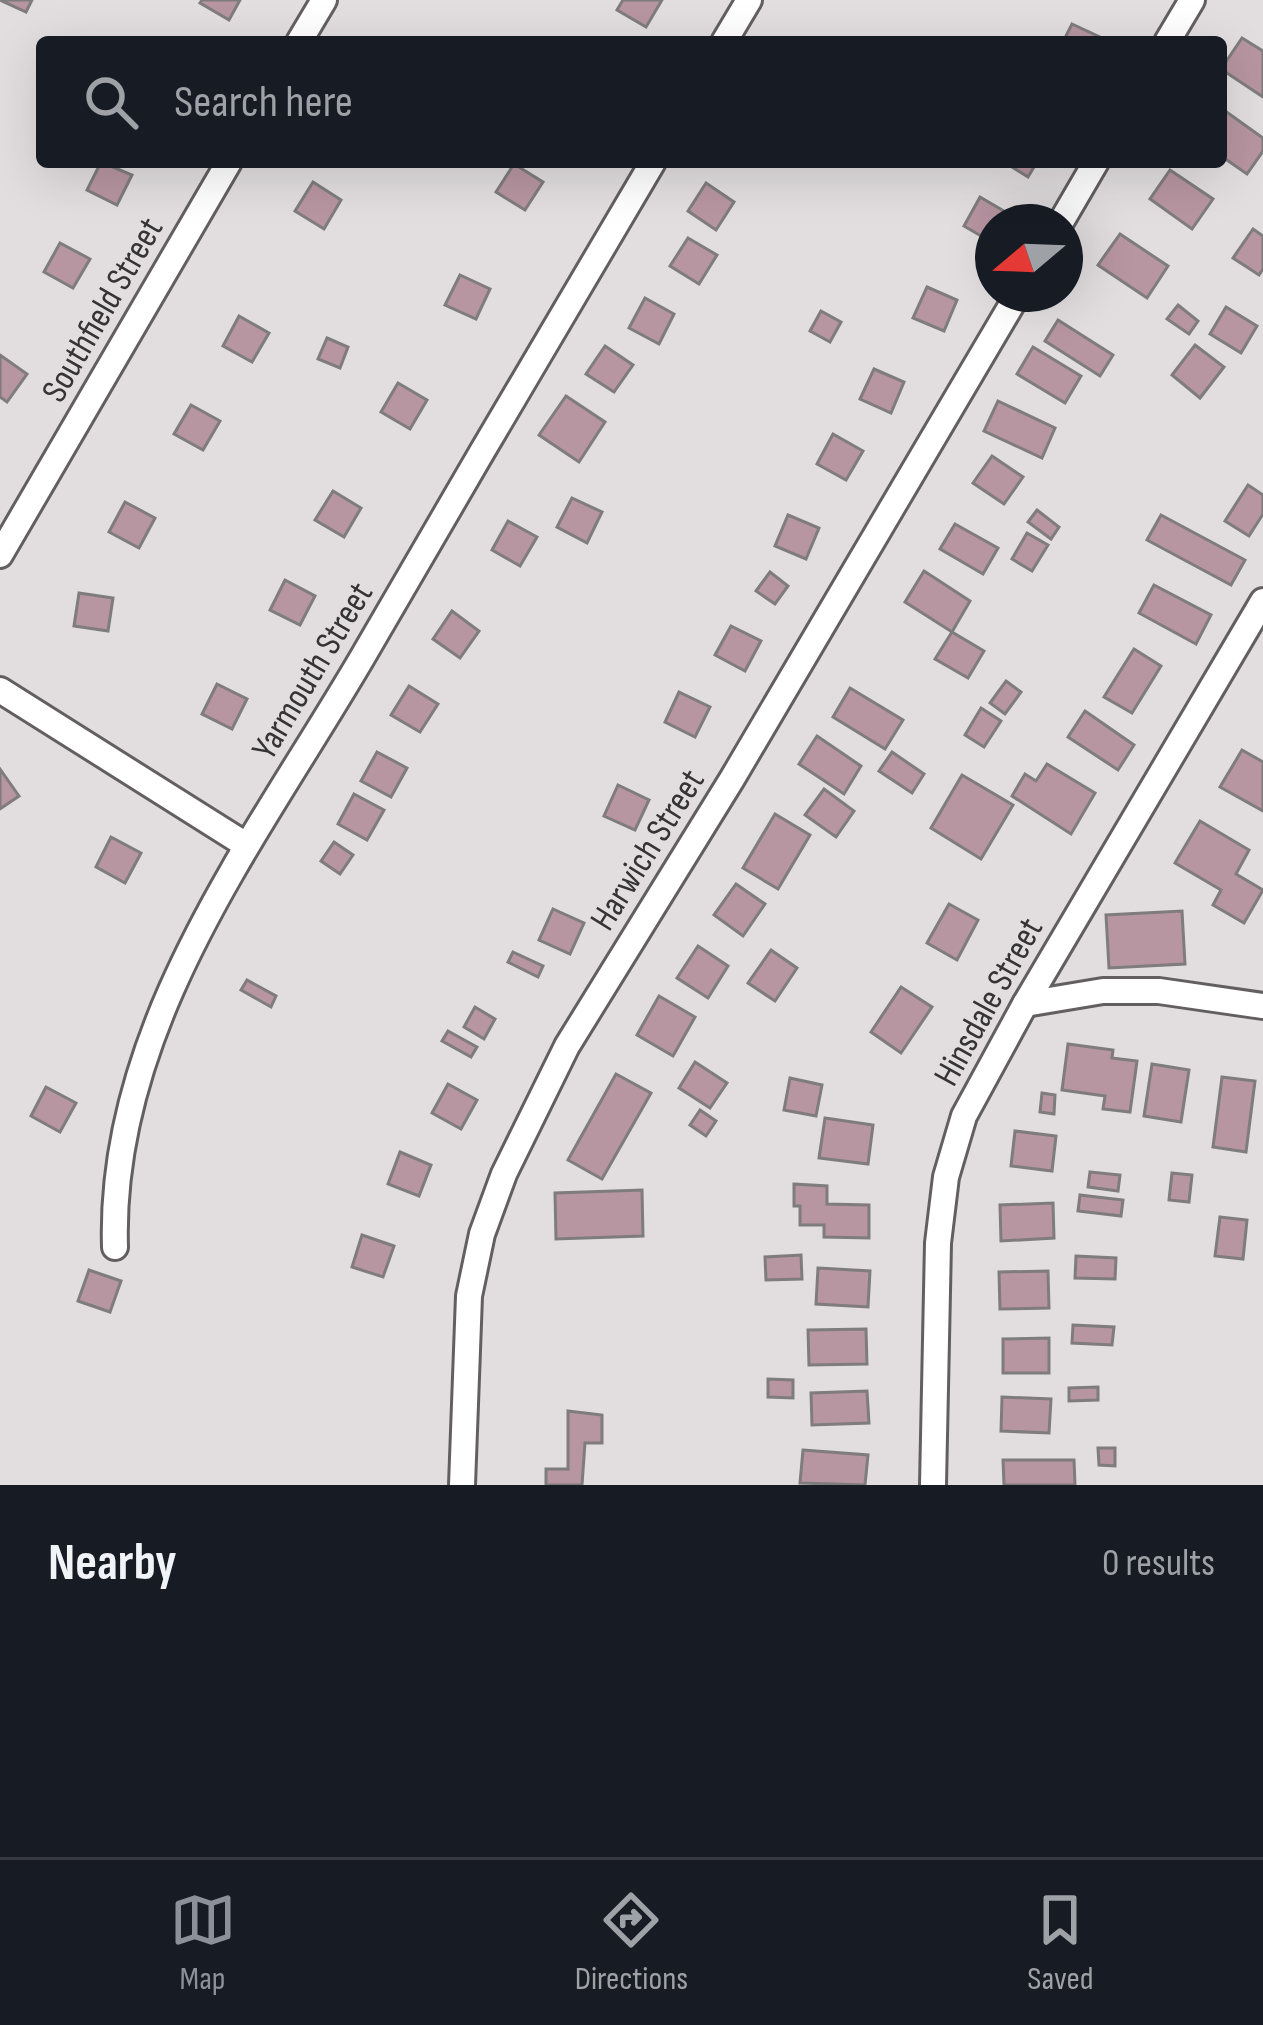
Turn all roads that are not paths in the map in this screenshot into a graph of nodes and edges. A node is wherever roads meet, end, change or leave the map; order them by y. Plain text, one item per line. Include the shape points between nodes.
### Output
1 (324, 0) edge
2 (748, 0) edge
3 (1192, 0) edge
4 (303, 36) edge
5 (727, 36) edge
6 (1171, 36) edge
7 (226, 168) edge
8 (649, 168) edge
9 (1092, 168) edge
10 (1071, 204) edge
11 (1007, 312) edge
12 (0, 555) edge
13 (1263, 601) edge
14 (0, 690) edge
15 (246, 845) junction
16 (1025, 1004) junction
17 (1263, 1006) edge
18 (115, 1247) dead end
19 (462, 1485) edge
20 (933, 1485) edge

1 - 4 street
2 - 5 street
3 - 6 street
7 - 12 street, Southfield Street
8 - 15 street, Yarmouth Street
9 - 10 street
11 - 19 street, Harwich Street via 566,1046 505,1174 469,1295
13 - 16 street, Hinsdale Street
14 - 15 street
15 - 18 street, Yarmouth Street via 190,949 142,1067 130,1106
16 - 17 street via 1159,991
16 - 20 street, Hinsdale Street via 964,1116 946,1177

